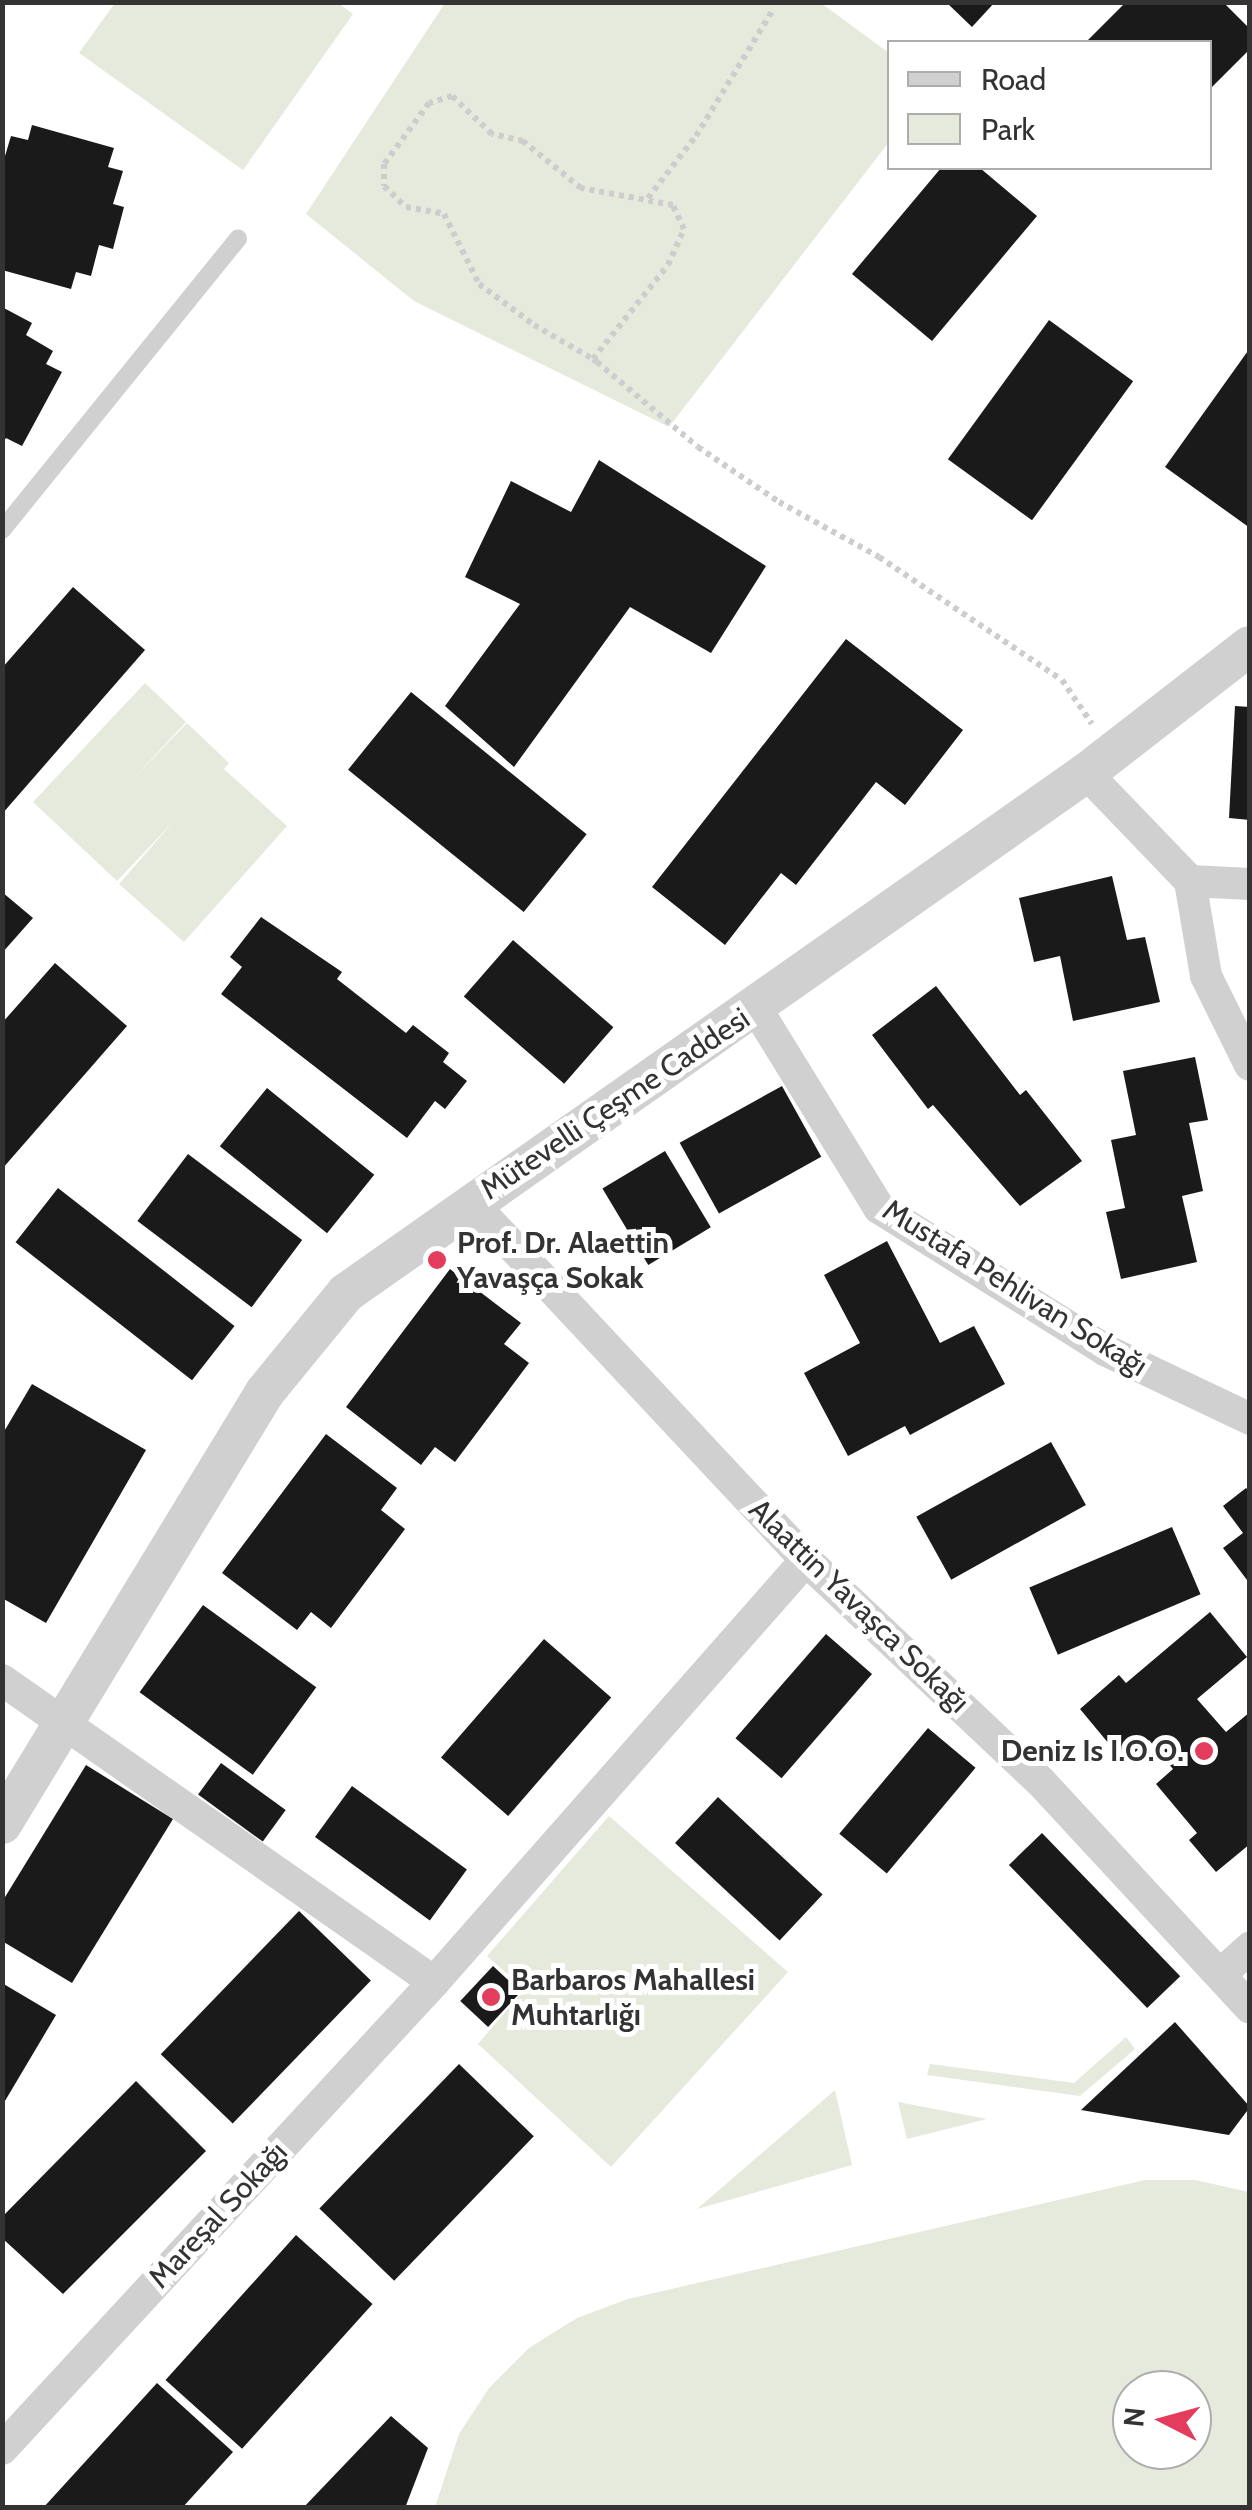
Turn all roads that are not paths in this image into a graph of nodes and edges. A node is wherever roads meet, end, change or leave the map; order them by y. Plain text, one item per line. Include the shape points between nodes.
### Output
1 (238, 239) dead end
2 (2, 530) edge
3 (1250, 646) edge
4 (1099, 764) junction
5 (1190, 880) junction
6 (1250, 884) edge
7 (756, 1008) junction
8 (1250, 1065) edge
9 (471, 1202) junction
10 (1250, 1419) edge
11 (806, 1560) junction
12 (2, 1680) edge
13 (68, 1720) junction
14 (2, 1824) edge
15 (1250, 1948) edge
16 (1222, 1973) junction
17 (434, 1982) junction
18 (1250, 2008) edge
19 (2, 2448) edge

1 - 2 lane
3 - 4 street, Mütevelli Çeşme Caddesi
4 - 5 street
4 - 7 street, Mütevelli Çeşme Caddesi
5 - 6 street
5 - 8 street via 1206,976
7 - 9 street, Mütevelli Çeşme Caddesi
7 - 10 street, Mustafa Pehlivan Sokağı via 879,1208 1105,1350
9 - 11 street, Alaattin Yavaşca Sokağı
9 - 13 street, Mütevelli Çeşme Caddesi via 346,1292 289,1358
11 - 16 street, Alaattin Yavaşca Sokağı via 1040,1781
11 - 17 street, Mareşal Sokağı
12 - 13 street
13 - 14 street, Mütevelli Çeşme Caddesi
13 - 17 street
15 - 16 street
16 - 18 street, Alaattin Yavaşca Sokağı
17 - 19 street, Mareşal Sokağı

